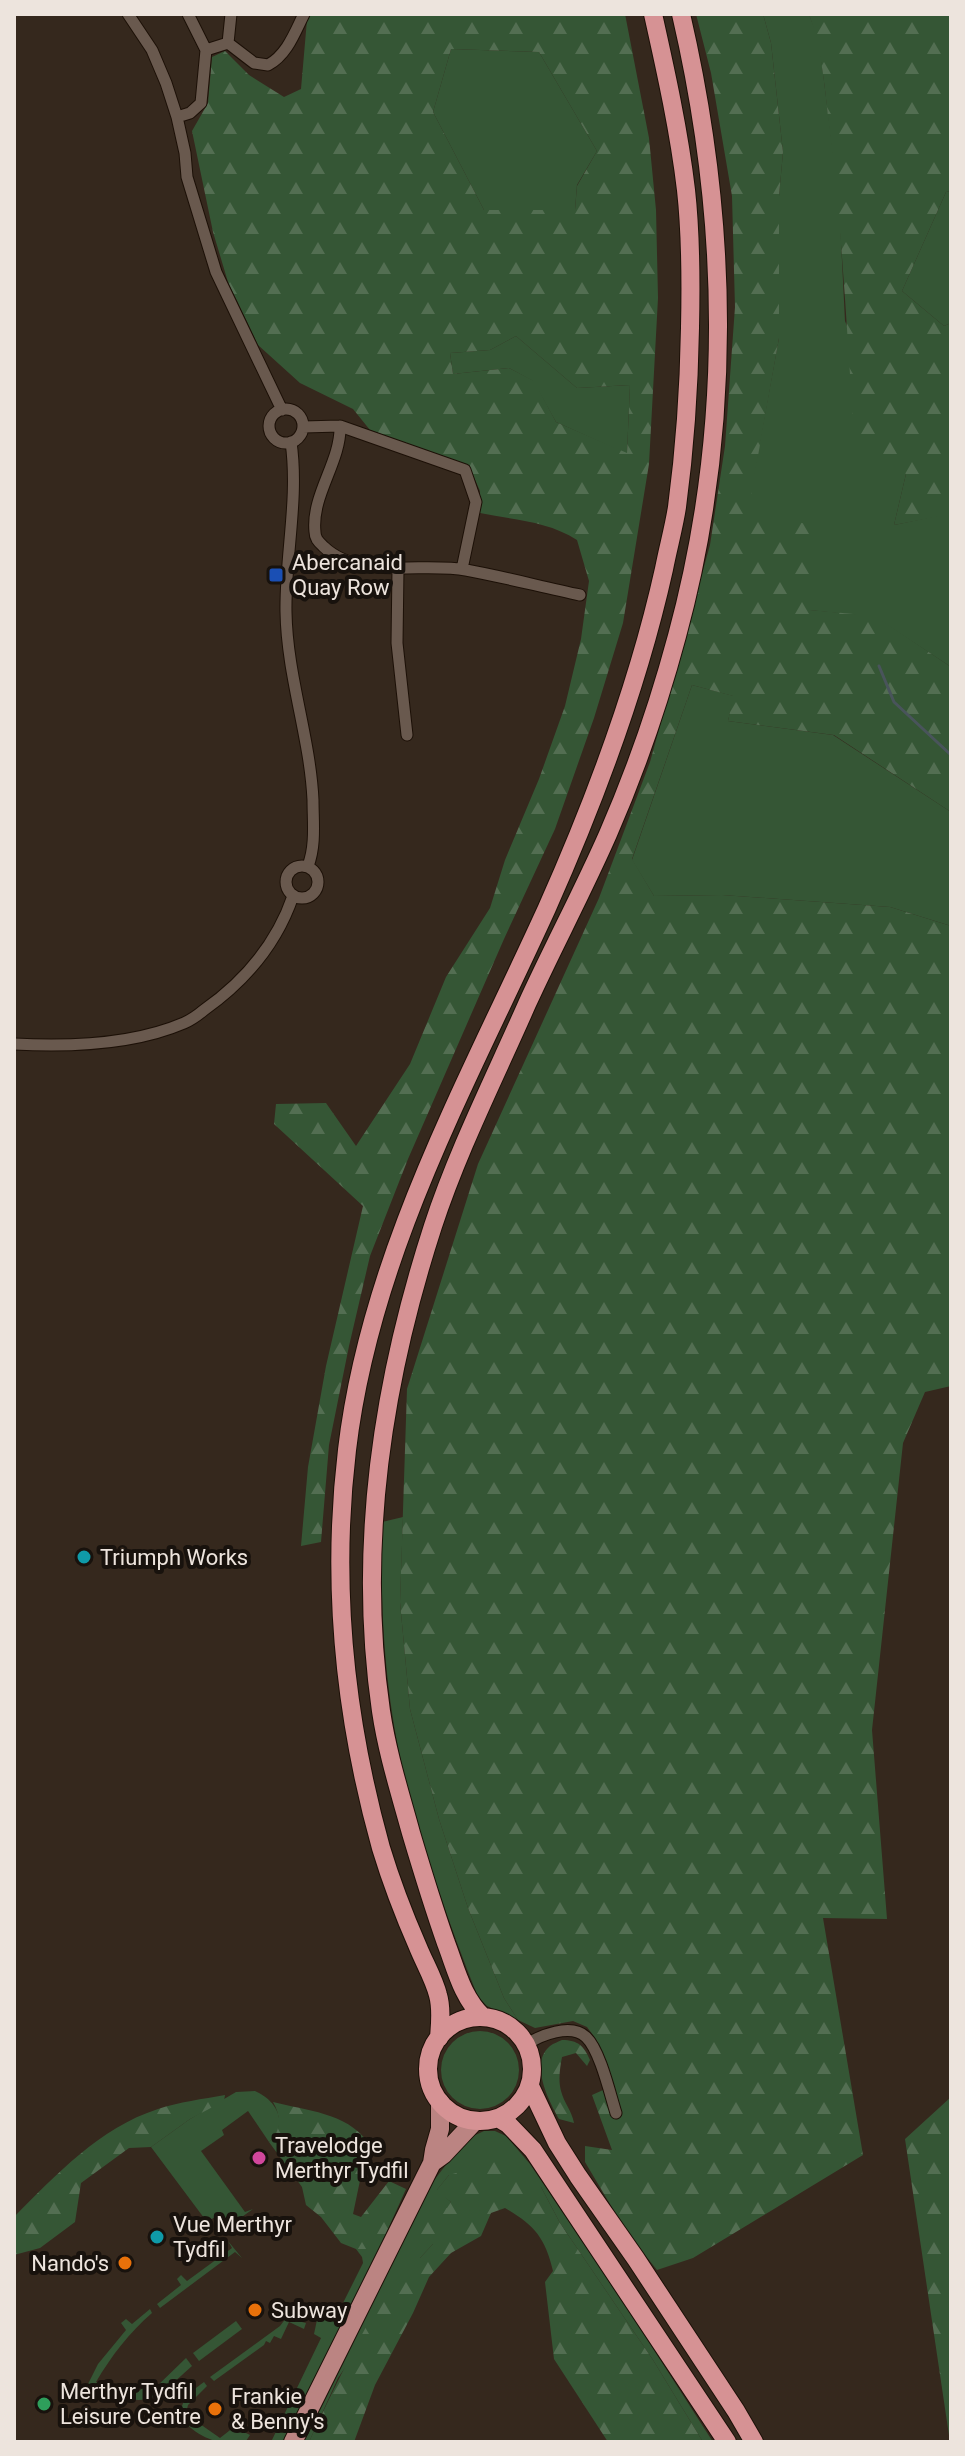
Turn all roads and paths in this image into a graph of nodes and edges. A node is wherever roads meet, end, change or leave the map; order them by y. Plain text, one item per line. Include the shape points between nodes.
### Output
1 (128, 14) edge
2 (188, 14) edge
3 (231, 14) edge
4 (304, 14) edge
5 (653, 14) edge
6 (681, 14) edge
7 (228, 43) junction
8 (206, 50) junction
9 (177, 117) junction
10 (282, 410) junction
11 (340, 426) junction
12 (303, 427) junction
13 (291, 442) junction
14 (398, 569) junction
15 (462, 569) junction
16 (580, 595) dead end
17 (407, 735) dead end
18 (308, 866) junction
19 (293, 896) junction
20 (14, 1044) edge
21 (483, 2017) junction
22 (439, 2038) junction
23 (526, 2045) junction
24 (530, 2086) junction
25 (440, 2102) junction
26 (616, 2113) dead end
27 (498, 2118) junction
28 (475, 2121) junction
29 (432, 2163) junction
30 (293, 2442) edge
31 (727, 2442) edge
32 (754, 2442) edge

1 - 9 street via 152,50
2 - 8 street
3 - 7 street
4 - 7 street via 280,56 268,65 254,63
5 - 22 highway via 688,223 689,400 676,511 649,635 612,750 548,904 437,1140 384,1277 347,1449 341,1570 349,1694 383,1855 439,1996
6 - 21 highway via 713,197 720,319 712,455 693,570 655,709 625,792 434,1223 386,1405 375,1489 373,1599 382,1714 429,1895 464,1993
7 - 8 street
8 - 9 street via 201,103
9 - 10 street via 187,177 216,272
10 - 12 street via 297,413
10 - 13 street via 271,418 271,432 281,442
11 - 12 street
11 - 14 street via 314,534 332,554
11 - 15 street via 465,470 476,502
12 - 13 street
13 - 18 street via 295,471 286,612 312,787 313,853
14 - 15 street
14 - 17 street via 397,643
15 - 16 street
18 - 19 street via 292,868 286,877
18 - 19 street via 318,878 317,889 309,896
19 - 20 street via 271,944 242,978 187,1023 106,1041
21 - 22 highway via 465,2019
21 - 23 highway via 515,2030
22 - 25 highway via 428,2068
23 - 24 highway via 531,2055
23 - 26 street via 564,2031 587,2037
24 - 27 highway via 520,2103
24 - 32 highway via 557,2143
25 - 28 highway
25 - 29 main road
27 - 28 highway
27 - 31 highway via 533,2150
28 - 29 main road
29 - 30 main road

